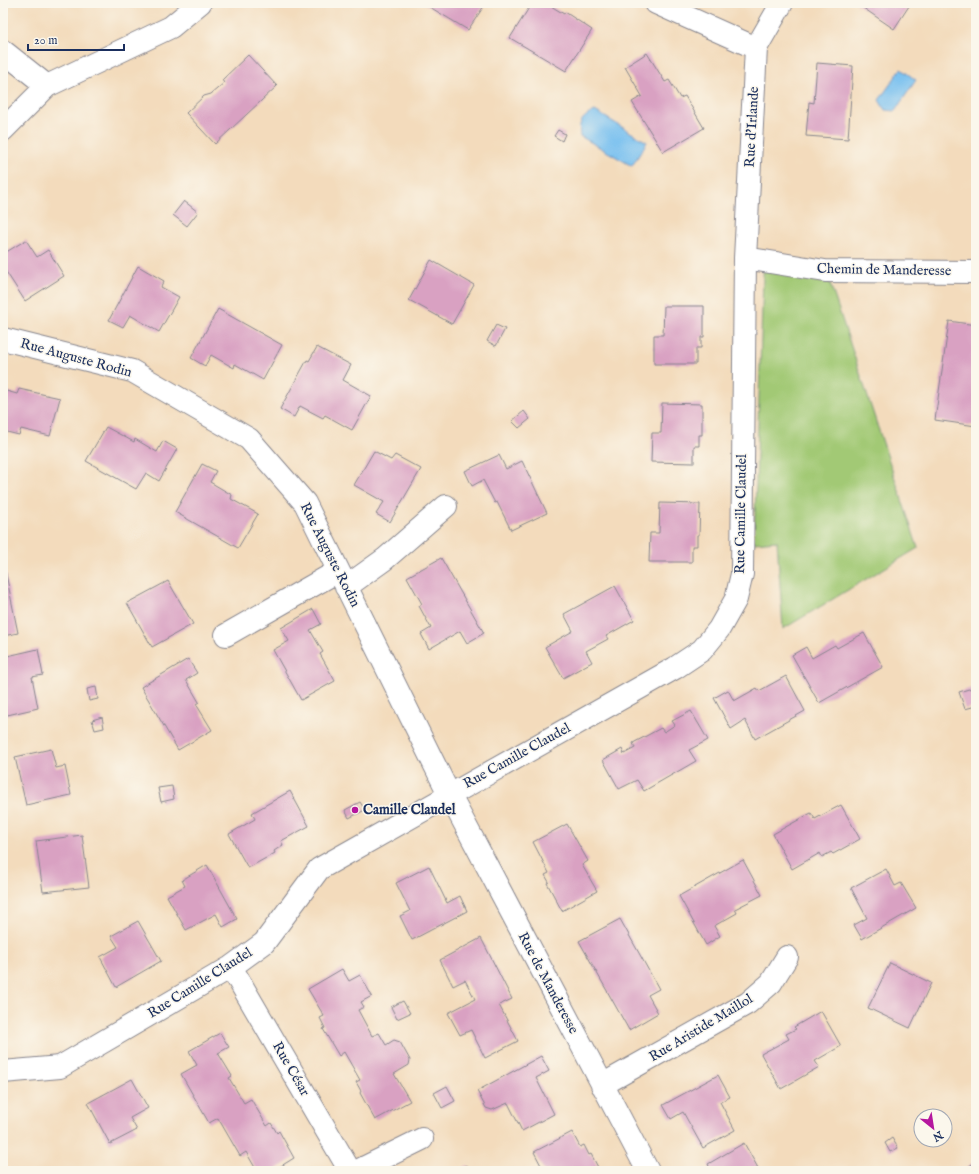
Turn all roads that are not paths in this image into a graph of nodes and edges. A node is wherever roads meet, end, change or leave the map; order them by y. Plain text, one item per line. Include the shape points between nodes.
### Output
1 (200, 3) edge
2 (656, 3) edge
3 (782, 3) edge
4 (756, 48) junction
5 (3, 51) edge
6 (48, 86) junction
7 (3, 130) edge
8 (745, 258) junction
9 (976, 272) edge
10 (3, 339) edge
11 (446, 506) dead end
12 (342, 579) junction
13 (226, 635) dead end
14 (449, 794) junction
15 (787, 957) dead end
16 (231, 968) junction
17 (3, 1072) edge
18 (602, 1085) junction
19 (422, 1139) dead end
20 (350, 1171) edge
21 (357, 1171) edge
22 (648, 1171) edge

1 - 6 street via 171,27
2 - 4 street
3 - 4 street, Rue d'Irlande
4 - 8 street, Rue d'Irlande
5 - 6 street
6 - 7 street
8 - 9 street, Chemin de Manderesse via 825,271
8 - 14 street, Rue Camille Claudel via 742,574 733,605 719,629 702,650
10 - 12 street, Rue Auguste Rodin via 132,371 249,439 305,503
11 - 12 street via 385,559
12 - 13 street
12 - 14 street, Rue Auguste Rodin
14 - 16 street, Rue Camille Claudel via 319,869 264,943
14 - 18 street, Rue de Manderesse
15 - 18 street, Rue Aristide Maillol via 771,983 748,1003
16 - 17 street, Rue Camille Claudel via 60,1067
16 - 20 street, Rue César
18 - 22 street, Rue de Manderesse
19 - 21 street

